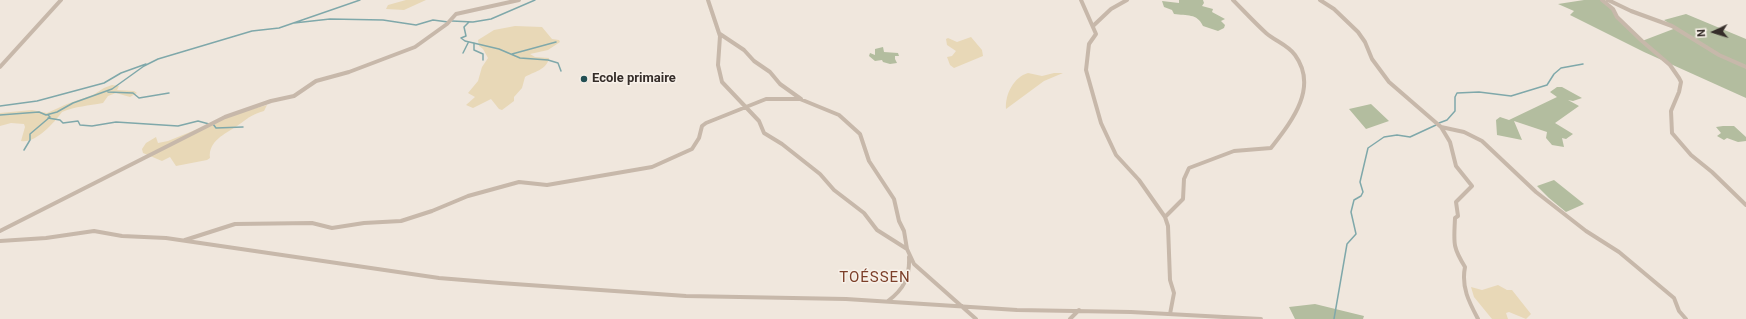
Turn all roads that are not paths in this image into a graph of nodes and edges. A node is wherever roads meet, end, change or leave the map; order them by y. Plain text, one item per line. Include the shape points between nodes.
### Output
1 (60, 0) edge
2 (519, 0) edge
3 (708, 0) edge
4 (1081, 0) edge
5 (1127, 0) edge
6 (1233, 0) edge
7 (1320, 0) edge
8 (1602, 0) edge
9 (1608, 0) edge
10 (1093, 26) junction
11 (720, 34) junction
12 (0, 67) edge
13 (1746, 67) edge
14 (801, 99) junction
15 (744, 106) junction
16 (1441, 127) junction
17 (1738, 197) junction
18 (1746, 201) edge
19 (1746, 205) edge
20 (1165, 217) junction
21 (0, 231) edge
22 (0, 240) edge
23 (183, 241) junction
24 (908, 250) junction
25 (888, 302) junction
26 (962, 307) junction
27 (1079, 310) junction
28 (1170, 314) junction
29 (976, 319) edge
30 (1070, 319) edge
31 (1261, 319) edge
32 (1478, 319) edge
33 (1686, 319) edge

1 - 12 street
2 - 21 street via 456,14 406,52 316,81 294,96 225,117
3 - 11 street
4 - 10 street
5 - 10 street via 1111,9
6 - 20 street via 1267,34 1296,56 1304,70 1304,97 1288,127 1271,148 1234,151 1189,168 1183,181 1184,196
7 - 16 street via 1334,9 1358,32 1389,82
8 - 17 street via 1676,72 1681,82 1672,111 1672,133 1691,155
9 - 13 street via 1672,26 1719,55
10 - 20 street via 1096,34 1089,44 1086,70 1101,123 1116,155 1139,180
11 - 14 street via 744,50 780,84
11 - 15 street via 718,75
14 - 15 street via 766,99
14 - 24 street via 834,111 860,134 869,161 894,199
15 - 23 street via 702,126 699,138 692,149 652,167 547,185 519,182 468,196 401,221 364,222 332,228 312,223 235,224
15 - 24 street via 758,121 764,133 820,174 834,190 864,213 877,230
16 - 32 street via 1450,142 1456,166 1472,186 1456,202 1458,216 1453,228 1455,251 1465,267 1463,276 1468,302
16 - 33 street via 1464,132 1482,141 1536,192 1586,231 1619,252 1674,298 1679,311
17 - 18 street
17 - 19 street
20 - 28 street via 1170,234 1170,280 1174,293
22 - 23 street via 46,238 94,231
23 - 25 street via 439,278 686,296
24 - 25 street via 910,275 907,284
24 - 26 street via 914,264
25 - 26 street
26 - 27 street
26 - 29 street
27 - 28 street
27 - 30 street
28 - 31 street

